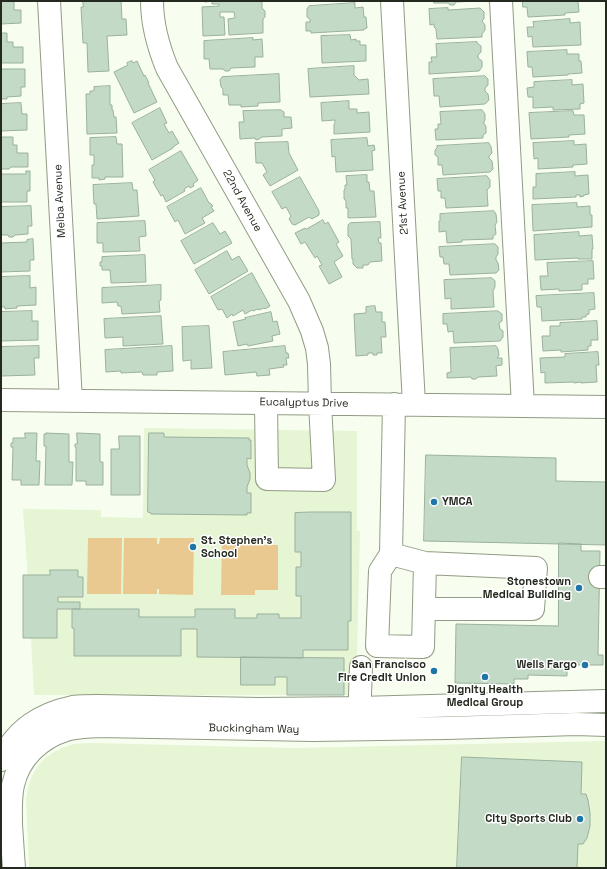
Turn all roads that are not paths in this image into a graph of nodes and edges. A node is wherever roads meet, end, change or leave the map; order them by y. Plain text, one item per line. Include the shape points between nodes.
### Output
1 (49, 1) edge
2 (152, 1) edge
3 (392, 1) edge
4 (500, 1) edge
5 (1, 400) edge
6 (71, 401) junction
7 (266, 403) junction
8 (320, 403) junction
9 (404, 404) junction
10 (523, 406) junction
11 (606, 407) edge
12 (391, 554) junction
13 (425, 563) junction
14 (424, 609) junction
15 (361, 667) dead end
16 (606, 701) edge
17 (360, 708) junction
18 (606, 725) edge
19 (358, 729) junction
20 (1, 758) edge
21 (14, 868) edge

1 - 6 street, Melba Avenue
2 - 8 street, 22nd Avenue via 157,39 167,68 309,323 317,348
3 - 9 street, 21st Avenue
4 - 10 street
5 - 6 street, Eucalyptus Drive
6 - 7 street, Eucalyptus Drive
7 - 8 street, Eucalyptus Drive
7 - 8 street, 22nd Avenue via 267,479 324,480
8 - 9 street, Eucalyptus Drive
9 - 10 street, Eucalyptus Drive
9 - 12 street, 21st Avenue
10 - 11 street, Eucalyptus Drive
12 - 13 street
12 - 14 street via 380,571 376,646 423,647
13 - 14 street
13 - 14 street via 536,568 533,609
15 - 17 street
16 - 17 street, Buckingham Way
17 - 19 street
17 - 20 street, Buckingham Way via 75,707 56,711 20,732
18 - 19 street, Buckingham Way
19 - 21 street, Buckingham Way via 99,726 66,730 36,746 18,769 12,786 11,809

